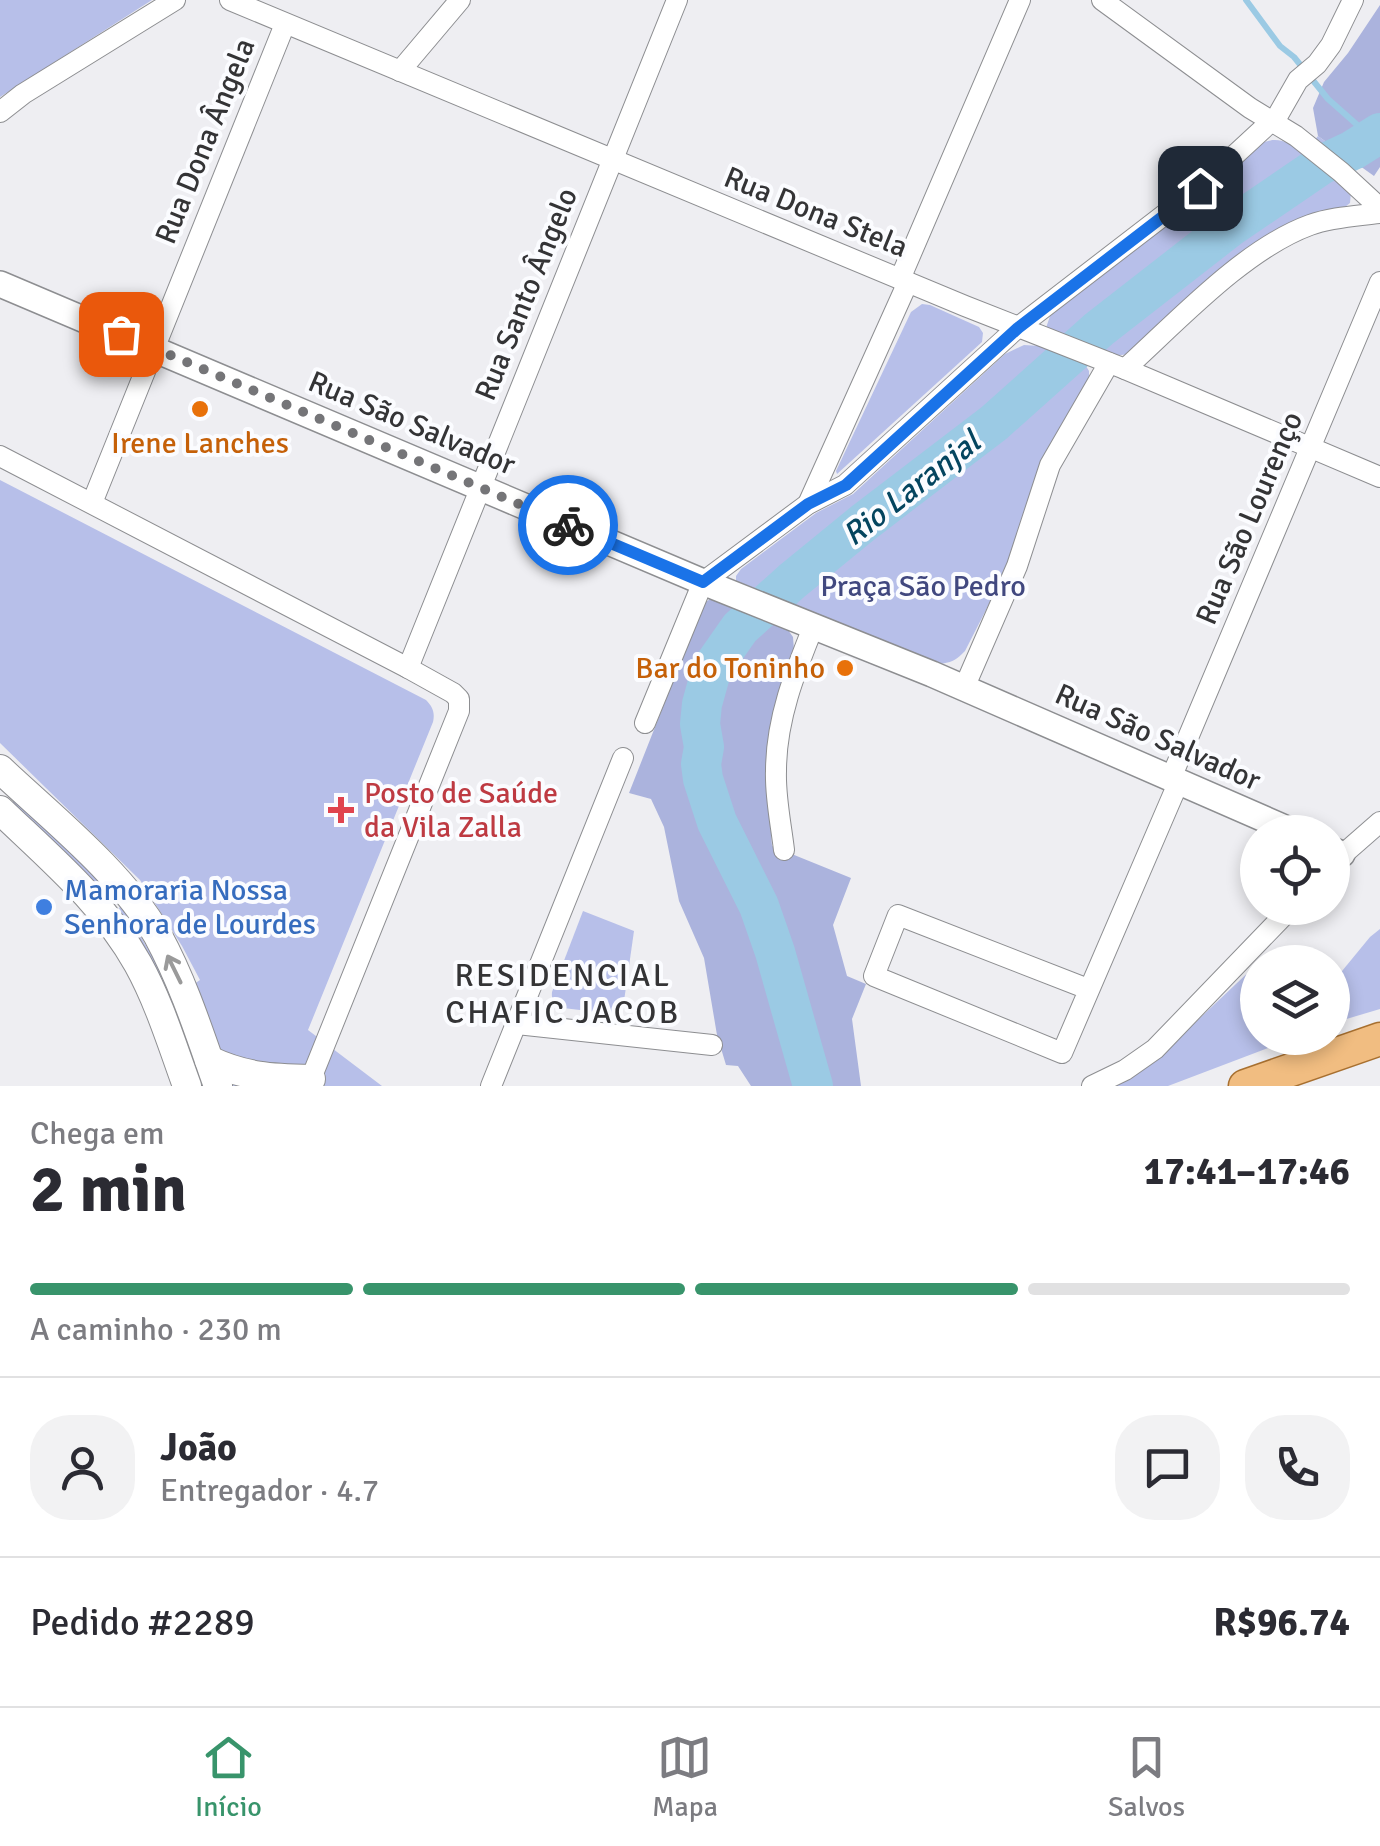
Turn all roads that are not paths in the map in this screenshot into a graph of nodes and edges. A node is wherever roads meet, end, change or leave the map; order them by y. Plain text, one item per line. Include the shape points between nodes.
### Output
1 (175, 0) edge
2 (230, 0) edge
3 (460, 0) edge
4 (676, 0) edge
5 (1020, 0) edge
6 (1102, 0) edge
7 (1352, 0) edge
8 (285, 24) junction
9 (400, 71) junction
10 (0, 112) edge
11 (1273, 122) junction
12 (612, 160) junction
13 (1380, 211) edge
14 (904, 281) junction
15 (1380, 282) edge
16 (0, 284) edge
17 (1018, 328) junction
18 (154, 348) junction
19 (1109, 363) junction
20 (1312, 448) junction
21 (0, 456) edge
22 (1380, 478) edge
23 (480, 488) junction
24 (92, 504) junction
25 (808, 504) junction
26 (703, 582) junction
27 (814, 625) junction
28 (408, 668) junction
29 (964, 688) junction
30 (645, 723) dead end
31 (624, 758) dead end
32 (0, 769) edge
33 (1175, 779) junction
34 (0, 810) edge
35 (1256, 815) edge
36 (1380, 822) edge
37 (1350, 845) edge
38 (784, 850) dead end
39 (121, 887) junction
40 (99, 908) junction
41 (1275, 925) edge
42 (1088, 989) junction
43 (517, 1024) junction
44 (1380, 1039) edge
45 (712, 1045) dead end
46 (213, 1073) edge
47 (307, 1084) edge
48 (187, 1086) edge
49 (491, 1086) edge
50 (1092, 1086) edge
51 (1245, 1086) edge

1 - 10 street
2 - 8 street, Rua Dona Stela
3 - 9 street
4 - 12 street, Rua Santo Ângelo
5 - 14 street
6 - 11 street
7 - 11 street via 1336,36
8 - 9 street, Rua Dona Stela
8 - 18 street, Rua Dona Ângela
9 - 12 street, Rua Dona Stela
11 - 13 street via 1342,172
11 - 17 street via 1200,188
12 - 14 street, Rua Dona Stela
12 - 23 street, Rua Santo Ângelo
13 - 19 street via 1310,226 1266,249
14 - 17 street, Rua Dona Stela
14 - 25 street
15 - 20 street, Rua São Lourenço
16 - 18 street, Rua São Salvador
17 - 19 street, Rua Dona Stela
17 - 25 street via 846,485
18 - 23 street, Rua São Salvador
18 - 24 street, Rua Dona Ângela
19 - 20 street, Rua Dona Stela
19 - 29 street via 1050,464 1017,566
20 - 22 street, Rua Dona Stela
20 - 33 street, Rua São Lourenço
21 - 24 street
23 - 26 street, Rua São Salvador
23 - 28 street, Rua Santo Ângelo
24 - 28 street
25 - 26 street
26 - 27 street, Rua São Salvador
26 - 30 street
27 - 29 street, Rua São Salvador
27 - 38 street via 787,696 778,746
28 - 47 street via 454,692 460,704
29 - 33 street, Rua São Salvador
31 - 43 street
32 - 39 main road
33 - 35 street, Rua São Salvador
33 - 42 street, Rua São Lourenço
34 - 40 main road
36 - 37 street
39 - 40 main road
46 -> 39 main road via 156,934
40 - 48 main road via 139,965
41 - 50 street via 1154,1050
42 - 42 street, Rua São Lourenço via 898,916 874,976 1062,1053
43 - 45 street
43 - 49 street
44 - 51 main road
46 - 47 main road

